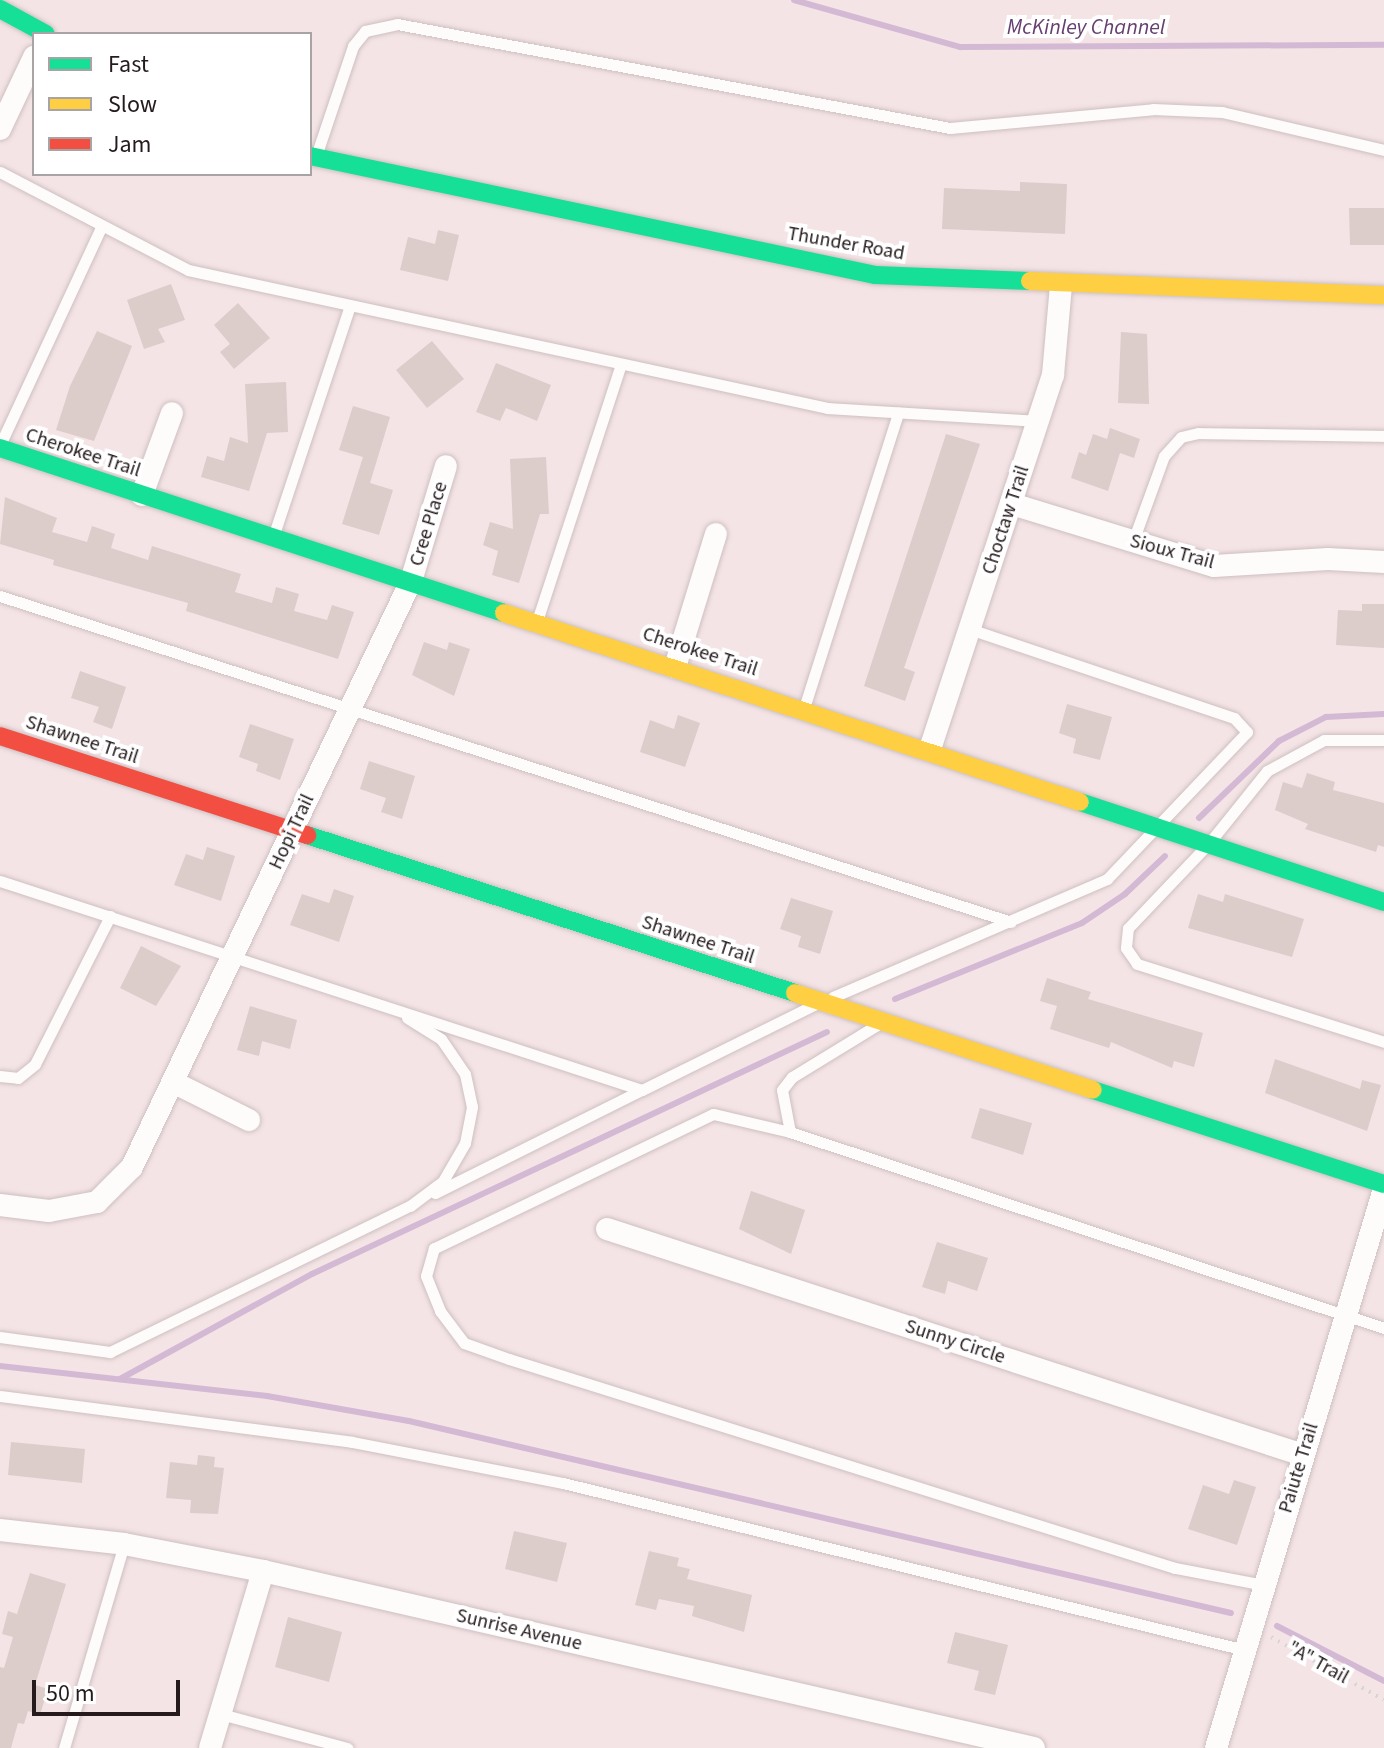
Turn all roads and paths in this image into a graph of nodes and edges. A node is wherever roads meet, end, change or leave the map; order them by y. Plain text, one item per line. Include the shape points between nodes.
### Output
1 (0, 9) edge
2 (41, 32) edge
3 (32, 61) edge
4 (0, 129) edge
5 (1384, 150) edge
6 (313, 156) edge
7 (0, 172) edge
8 (101, 227) junction
9 (1061, 286) junction
10 (1384, 295) edge
11 (349, 308) junction
12 (621, 364) junction
13 (172, 413) dead end
14 (898, 413) junction
15 (1039, 421) junction
16 (1384, 436) edge
17 (0, 447) edge
18 (446, 466) dead end
19 (142, 495) junction
20 (1012, 504) junction
21 (716, 534) dead end
22 (273, 537) junction
23 (1133, 541) junction
24 (1384, 562) edge
25 (411, 581) junction
26 (0, 596) edge
27 (537, 622) junction
28 (970, 629) junction
29 (675, 667) junction
30 (351, 707) junction
31 (804, 708) junction
32 (0, 736) edge
33 (1384, 740) edge
34 (930, 749) junction
35 (1158, 825) junction
36 (292, 832) junction
37 (1210, 842) junction
38 (0, 881) edge
39 (1384, 902) edge
40 (110, 916) junction
41 (1011, 922) junction
42 (234, 957) junction
43 (819, 1002) junction
44 (393, 1009) junction
45 (881, 1022) junction
46 (1384, 1042) edge
47 (0, 1076) edge
48 (173, 1082) junction
49 (642, 1090) junction
50 (249, 1120) dead end
51 (790, 1132) junction
52 (1384, 1187) edge
53 (0, 1205) edge
54 (410, 1206) junction
55 (607, 1229) dead end
56 (1345, 1316) junction
57 (1384, 1328) edge
58 (0, 1337) edge
59 (0, 1396) edge
60 (1303, 1455) junction
61 (0, 1530) edge
62 (124, 1544) junction
63 (263, 1571) junction
64 (1264, 1585) junction
65 (1252, 1626) junction
66 (1245, 1650) junction
67 (1384, 1700) edge
68 (221, 1714) junction
69 (64, 1748) edge
70 (210, 1748) edge
71 (347, 1748) edge
72 (1034, 1748) edge
73 (1216, 1748) edge

1 - 2 street
3 - 4 street
5 - 6 lane via 1222,112 1153,109 950,128 397,24 365,31 353,46
6 - 9 street, Thunder Road via 875,275
7 - 8 lane
8 - 11 lane via 188,270
8 - 17 lane
9 - 10 street, Thunder Road
9 - 15 street, Choctaw Trail via 1053,375
11 - 12 lane
11 - 22 lane
12 - 14 lane via 828,408
12 - 27 lane
13 - 19 street
14 - 15 lane
14 - 31 lane
15 - 20 street, Choctaw Trail
16 - 23 lane via 1181,437 1164,456
17 - 19 street, Cherokee Trail
18 - 25 street, Cree Place
19 - 22 street, Cherokee Trail
20 - 23 street, Sioux Trail
20 - 28 street, Choctaw Trail
21 - 29 street
22 - 25 street, Cherokee Trail
23 - 24 street, Sioux Trail via 1214,566 1328,559
25 - 27 street, Cherokee Trail
25 - 30 street, Hopi Trail
26 - 30 lane
27 - 29 street, Cherokee Trail
28 - 34 street, Choctaw Trail
28 - 35 lane via 1234,718 1247,732
29 - 31 street, Cherokee Trail
30 - 36 street, Hopi Trail
30 - 41 lane
31 - 34 street, Cherokee Trail
32 - 36 street, Shawnee Trail
33 - 37 lane via 1324,740 1267,771
34 - 35 street, Cherokee Trail
35 - 37 street, Cherokee Trail
35 - 41 lane via 1107,879
36 - 42 street, Hopi Trail
36 - 43 street, Shawnee Trail
37 - 39 street, Cherokee Trail
37 - 46 lane via 1128,928 1126,948 1137,964
38 - 40 lane
40 - 42 lane
40 - 47 lane via 35,1064 18,1078
41 - 43 lane
42 - 44 lane
42 - 48 street, Hopi Trail
43 - 45 street, Shawnee Trail
43 - 49 lane
44 - 49 lane
44 - 54 lane via 441,1039 465,1074 472,1107 465,1143 443,1181
45 - 51 lane via 792,1077 782,1090
45 - 52 street, Shawnee Trail
48 - 50 street
48 - 53 street, Hopi Trail via 132,1167 97,1202 49,1211
49 - 54 lane
51 - 56 lane
51 - 64 lane via 713,1114 434,1248 426,1276 440,1311 464,1343 509,1359 1175,1568
52 - 56 street, Paiute Trail
54 - 58 lane via 110,1352
55 - 60 street, Sunny Circle
56 - 57 lane
56 - 60 street, Paiute Trail
59 - 66 lane via 352,1442 563,1483
60 - 64 street, Paiute Trail
61 - 62 street, Sunrise Avenue
62 - 63 street, Sunrise Avenue
62 - 69 lane
63 - 68 street
63 - 72 street, Sunrise Avenue
64 - 65 street, Paiute Trail
65 - 66 street, Paiute Trail
65 - 67 path, "A" Trail
66 - 73 street, Paiute Trail
68 - 70 street
68 - 71 lane

